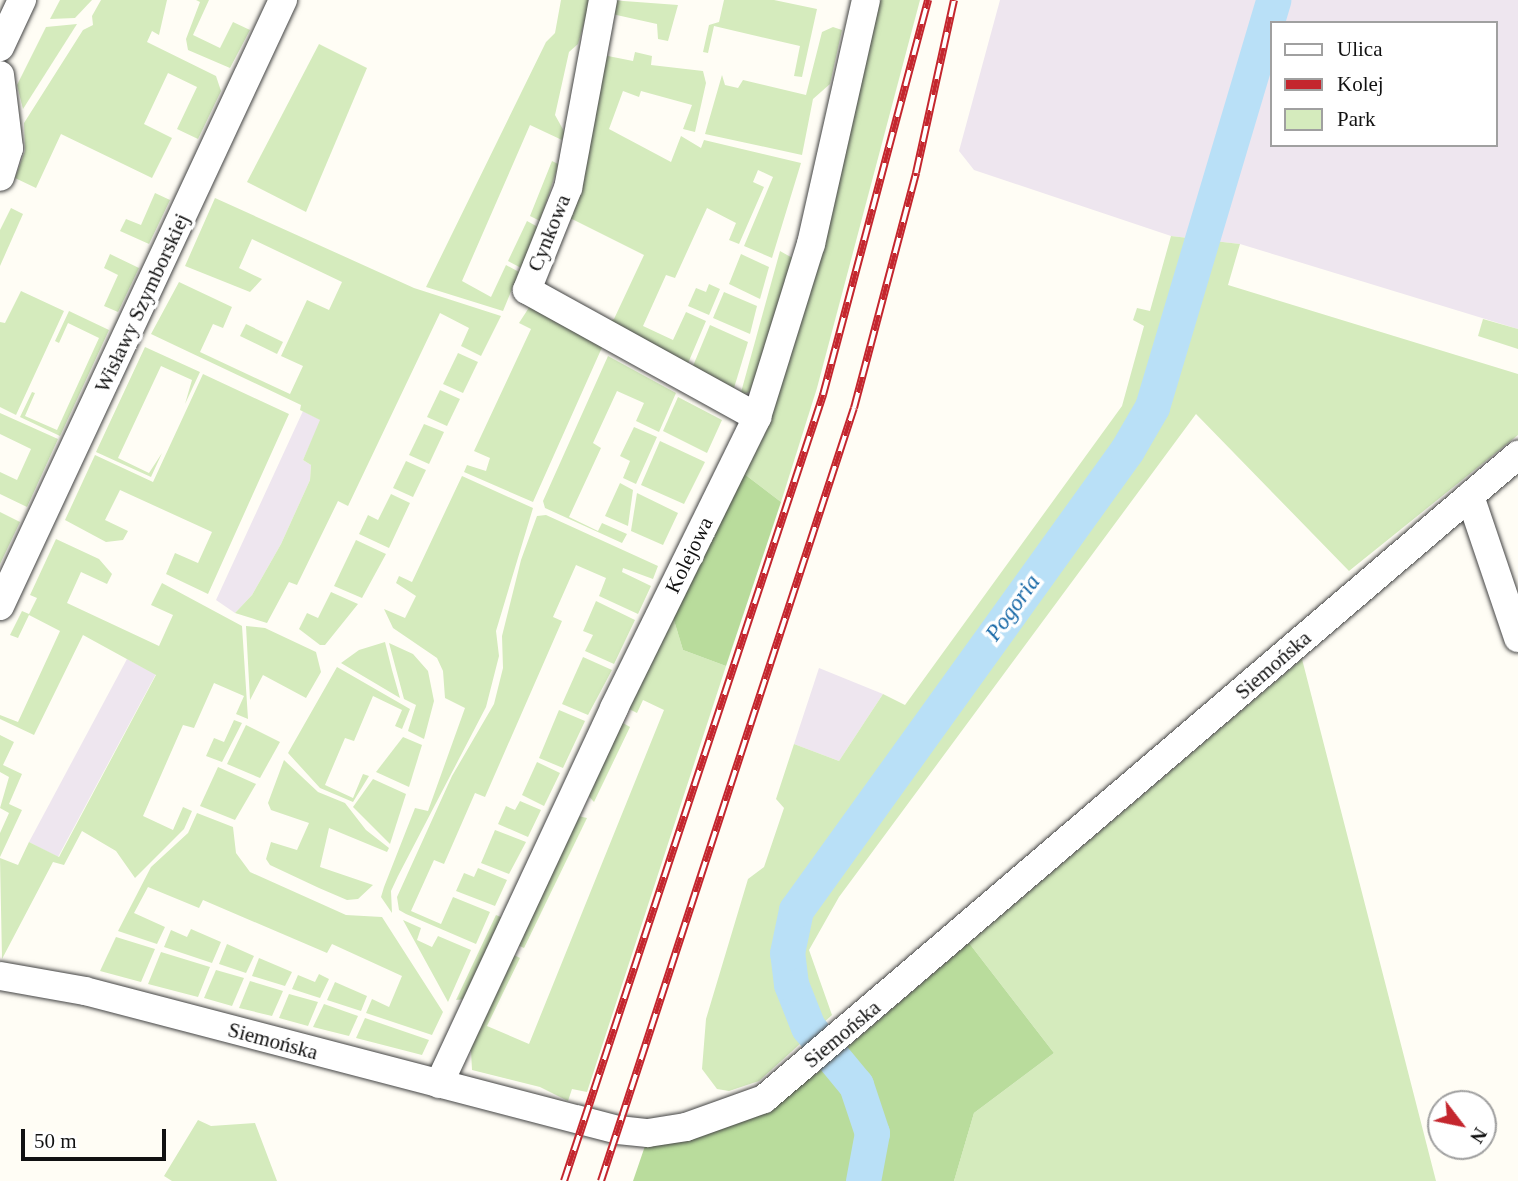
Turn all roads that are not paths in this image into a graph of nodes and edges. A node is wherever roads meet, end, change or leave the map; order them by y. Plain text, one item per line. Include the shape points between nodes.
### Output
1 (22, 0) edge
2 (284, 0) edge
3 (603, 0) edge
4 (866, 0) edge
5 (0, 47) edge
6 (0, 75) edge
7 (0, 177) edge
8 (757, 417) junction
9 (1518, 455) edge
10 (1470, 496) junction
11 (0, 606) edge
12 (1518, 638) edge
13 (0, 976) edge
14 (439, 1084) junction

1 - 5 street
2 - 11 street, Wisławy Szymborskiej
3 - 8 street, Cynkowa via 568,188 527,290
4 - 8 street, Kolejowa via 811,244
6 - 7 street via 9,148
8 - 14 street, Kolejowa via 614,708
9 - 10 street, Siemońska
10 - 12 street
10 - 14 street, Siemońska via 764,1099 686,1127 648,1133 607,1128
13 - 14 street, Siemońska via 85,991

